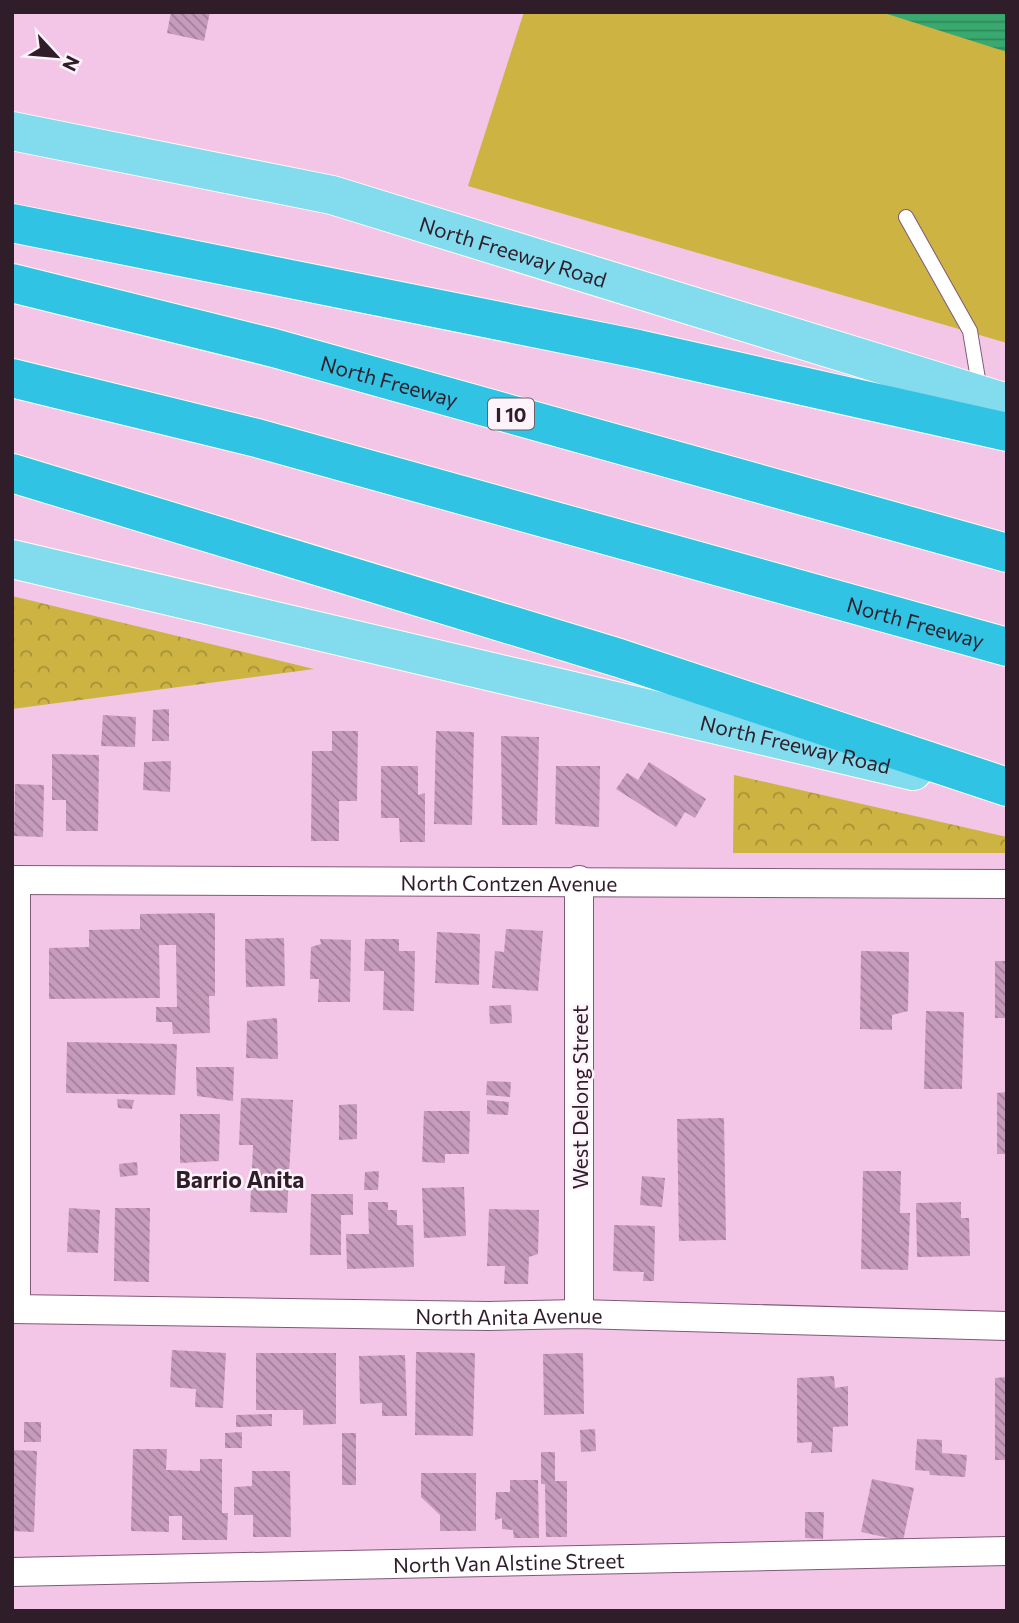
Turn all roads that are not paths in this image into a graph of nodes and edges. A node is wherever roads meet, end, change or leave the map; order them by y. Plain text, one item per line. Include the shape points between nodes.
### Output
1 (12, 131) edge
2 (906, 216) dead end
3 (12, 223) edge
4 (12, 283) edge
5 (12, 378) edge
6 (994, 399) edge
7 (1007, 432) edge
8 (12, 473) edge
9 (1007, 553) edge
10 (12, 559) edge
11 (1007, 647) edge
12 (1007, 787) edge
13 (1007, 793) edge
14 (14, 880) edge
15 (579, 880) junction
16 (1007, 884) edge
17 (14, 1309) edge
18 (579, 1314) junction
19 (1007, 1326) edge
20 (1007, 1551) edge
21 (12, 1572) edge

1 - 6 main road, North Freeway Road via 332,195
2 - 6 lane via 970,331
3 - 7 highway via 638,349
4 - 9 highway, North Freeway / I 10 via 274,348
5 - 11 highway, North Freeway via 257,438
8 - 12 highway via 619,658
10 - 13 main road, North Freeway Road
14 - 15 street, North Contzen Avenue
14 - 17 street
15 - 16 street, North Contzen Avenue
15 - 18 street, West Delong Street
17 - 18 street, North Anita Avenue
18 - 19 street, North Anita Avenue
20 - 21 street, North Van Alstine Street

